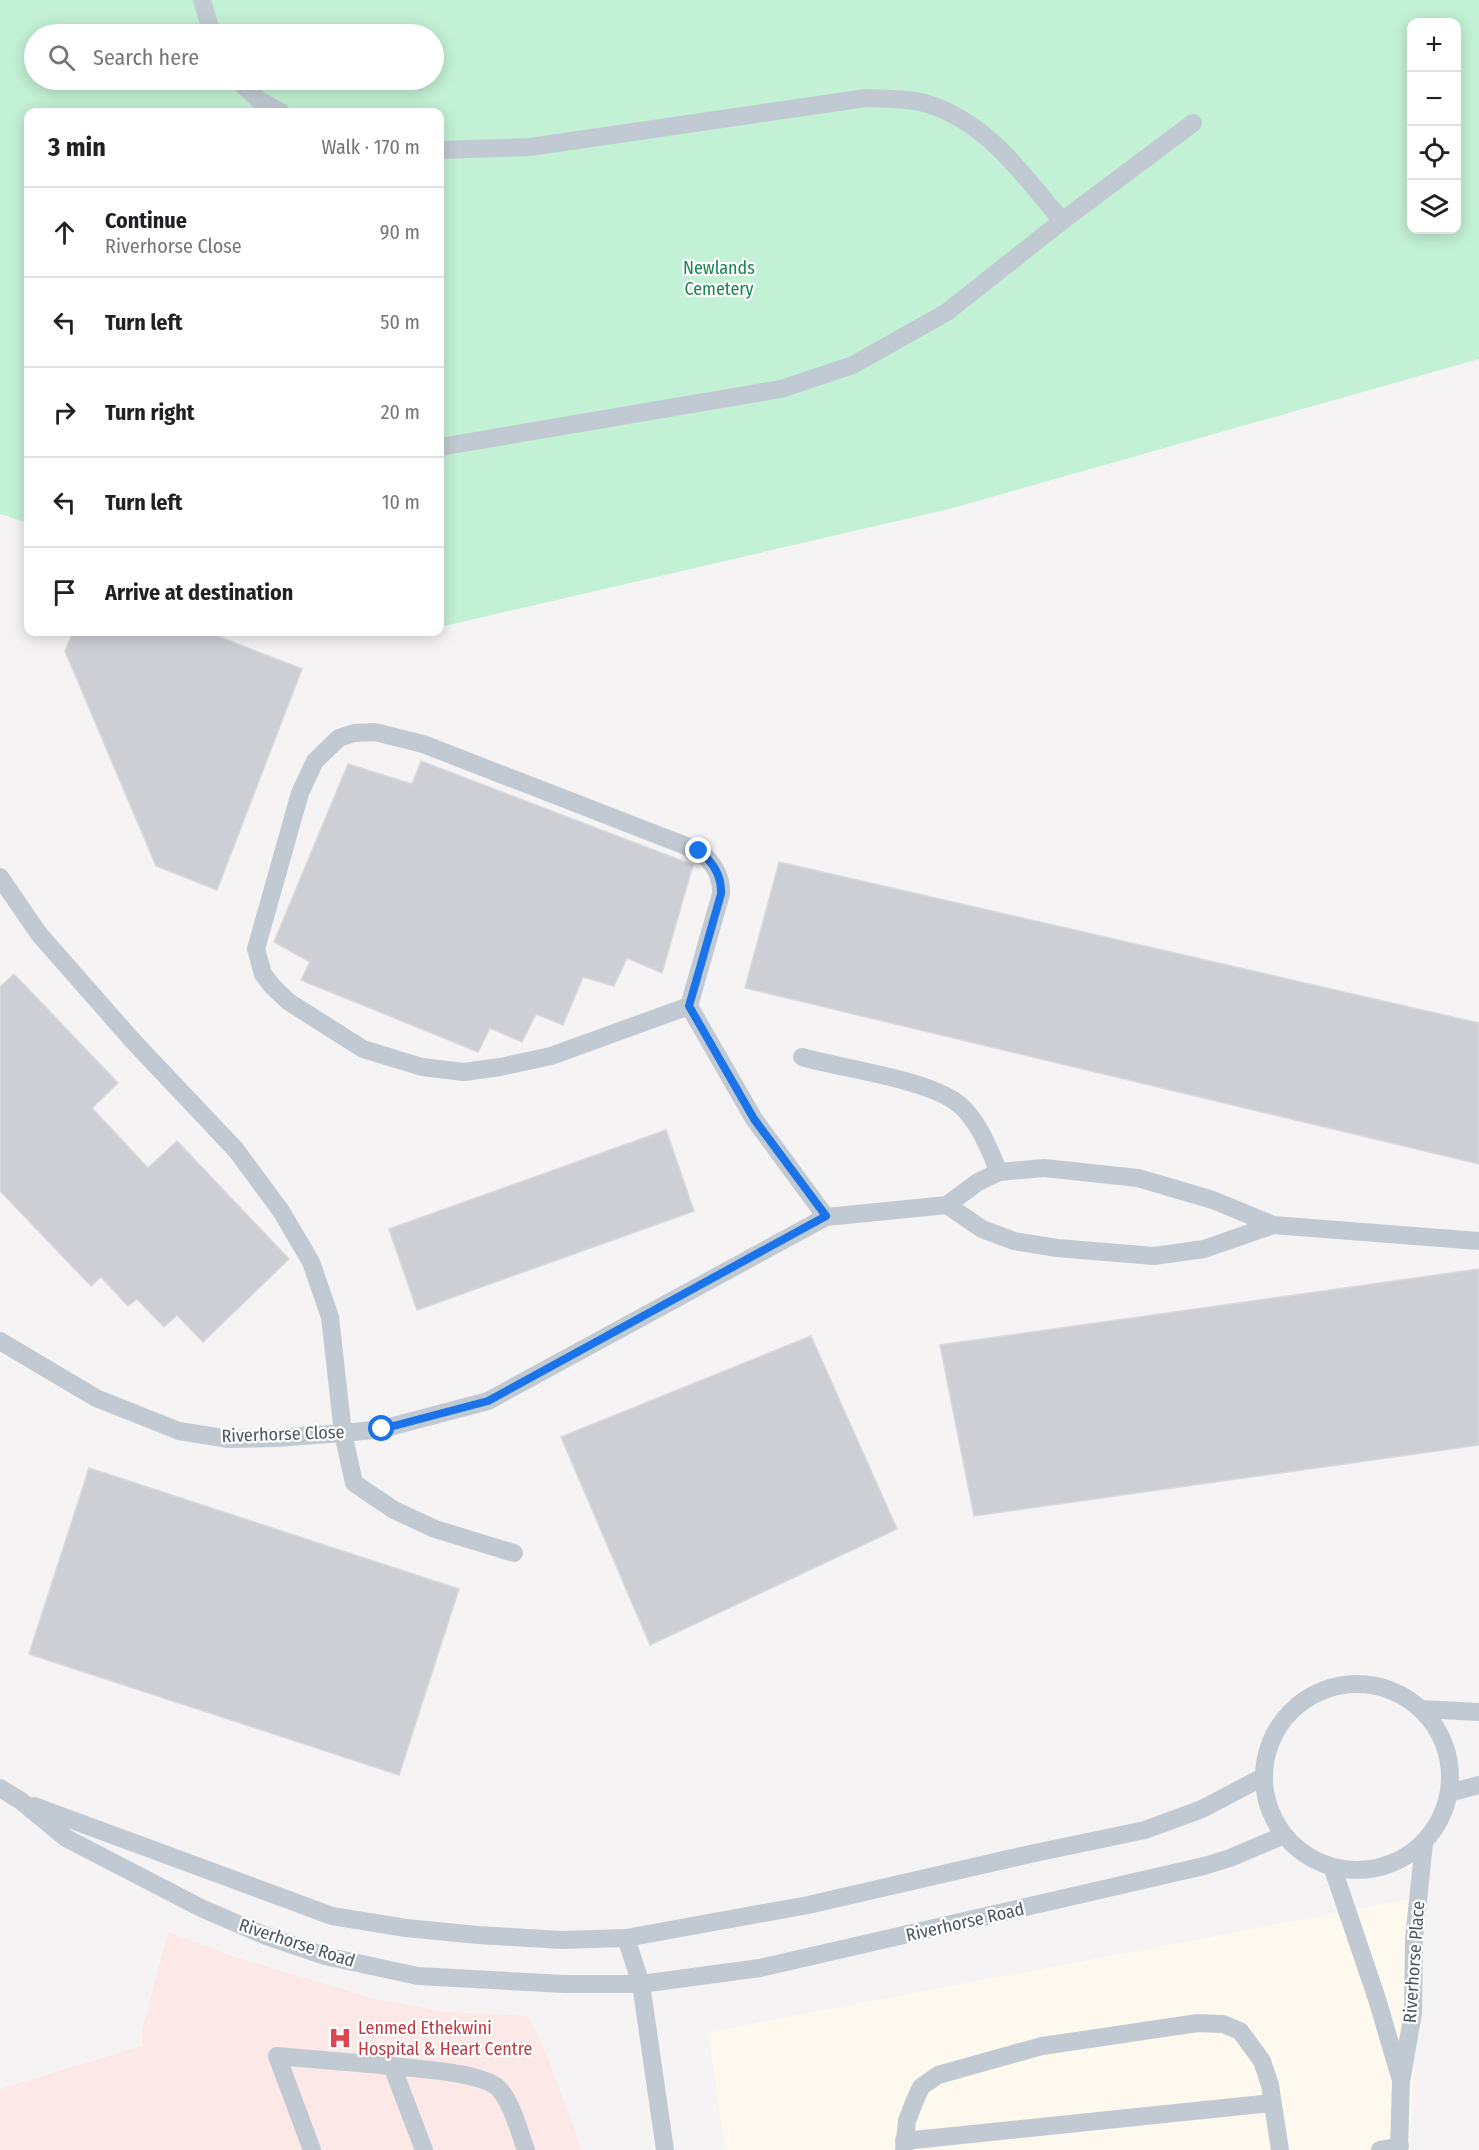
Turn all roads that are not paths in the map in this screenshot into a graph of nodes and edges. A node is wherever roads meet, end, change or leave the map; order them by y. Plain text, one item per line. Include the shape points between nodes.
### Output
1 (202, 0) edge
2 (209, 24) edge
3 (248, 90) edge
4 (273, 108) edge
5 (1193, 123) dead end
6 (444, 150) edge
7 (1062, 221) junction
8 (444, 446) edge
9 (0, 876) edge
10 (689, 1006) junction
11 (802, 1057) dead end
12 (999, 1172) junction
13 (947, 1205) junction
14 (826, 1216) junction
15 (1273, 1225) junction
16 (1479, 1241) edge
17 (0, 1341) edge
18 (343, 1432) junction
19 (514, 1553) dead end
20 (1420, 1709) junction
21 (1479, 1712) edge
22 (1263, 1777) junction
23 (1479, 1785) edge
24 (0, 1788) edge
25 (1449, 1793) junction
26 (21, 1801) junction
27 (1282, 1836) junction
28 (1424, 1842) junction
29 (1334, 1869) junction
30 (626, 1938) junction
31 (641, 1984) junction
32 (392, 2066) junction
33 (1401, 2082) junction
34 (1272, 2103) junction
35 (904, 2145) edge
36 (1400, 2148) edge
37 (312, 2150) edge
38 (424, 2150) edge
39 (526, 2150) edge
40 (665, 2150) edge
41 (1280, 2150) edge
42 (1380, 2150) edge

1 - 2 lane
3 - 4 lane
5 - 7 lane
6 - 7 lane via 530,147 866,98 905,100 934,106 991,139
7 - 8 lane via 947,312 853,365 781,389
9 - 18 lane via 39,934 236,1150 281,1211 311,1262 330,1317
10 - 10 lane via 551,1056 464,1072 422,1067 363,1049 289,1002 263,974 256,949 300,793 315,761 339,738 375,732 423,744 699,851 709,859 721,894
10 - 14 lane via 754,1119
11 - 12 lane via 914,1084 960,1105 981,1131
12 - 13 lane
12 - 15 lane via 1044,1168 1138,1178 1213,1200
13 - 14 lane
13 - 15 lane via 982,1229 1014,1241 1154,1256 1204,1250
14 - 18 lane, Riverhorse Close via 488,1401 382,1429
15 - 16 lane
17 - 18 lane, Riverhorse Close via 96,1398 179,1431 229,1439
18 - 19 lane via 354,1483 394,1510 435,1529
20 - 21 lane
20 - 22 lane via 1394,1692 1364,1684 1334,1686 1305,1698 1283,1719 1268,1746
20 - 25 lane via 1439,1733 1449,1762
22 - 27 lane via 1268,1808
22 - 30 lane, Riverhorse Road via 1202,1809 1145,1830 808,1905
23 - 25 lane
24 - 26 lane, Riverhorse Road
25 - 28 lane via 1440,1822
26 - 30 lane, Riverhorse Road via 332,1916 478,1935 562,1940
26 - 31 lane, Riverhorse Road via 66,1838 190,1902 266,1936 325,1956 418,1976
27 - 29 lane
27 - 31 lane, Riverhorse Road via 1204,1866 908,1935 760,1968
28 - 29 lane via 1395,1864 1364,1872
28 - 33 lane, Riverhorse Place via 1414,1939 1413,2013
29 - 33 lane, Riverhorse Place
30 - 31 lane
31 - 40 lane
32 - 37 lane via 277,2055
32 - 38 lane
32 - 39 lane via 479,2077 496,2086 506,2099
33 - 36 lane, Riverhorse Place
34 - 35 lane
34 - 35 lane via 1262,2061 1240,2031 1223,2024 1198,2023 1042,2046 938,2075 921,2088 907,2121
34 - 41 lane
36 - 42 lane

